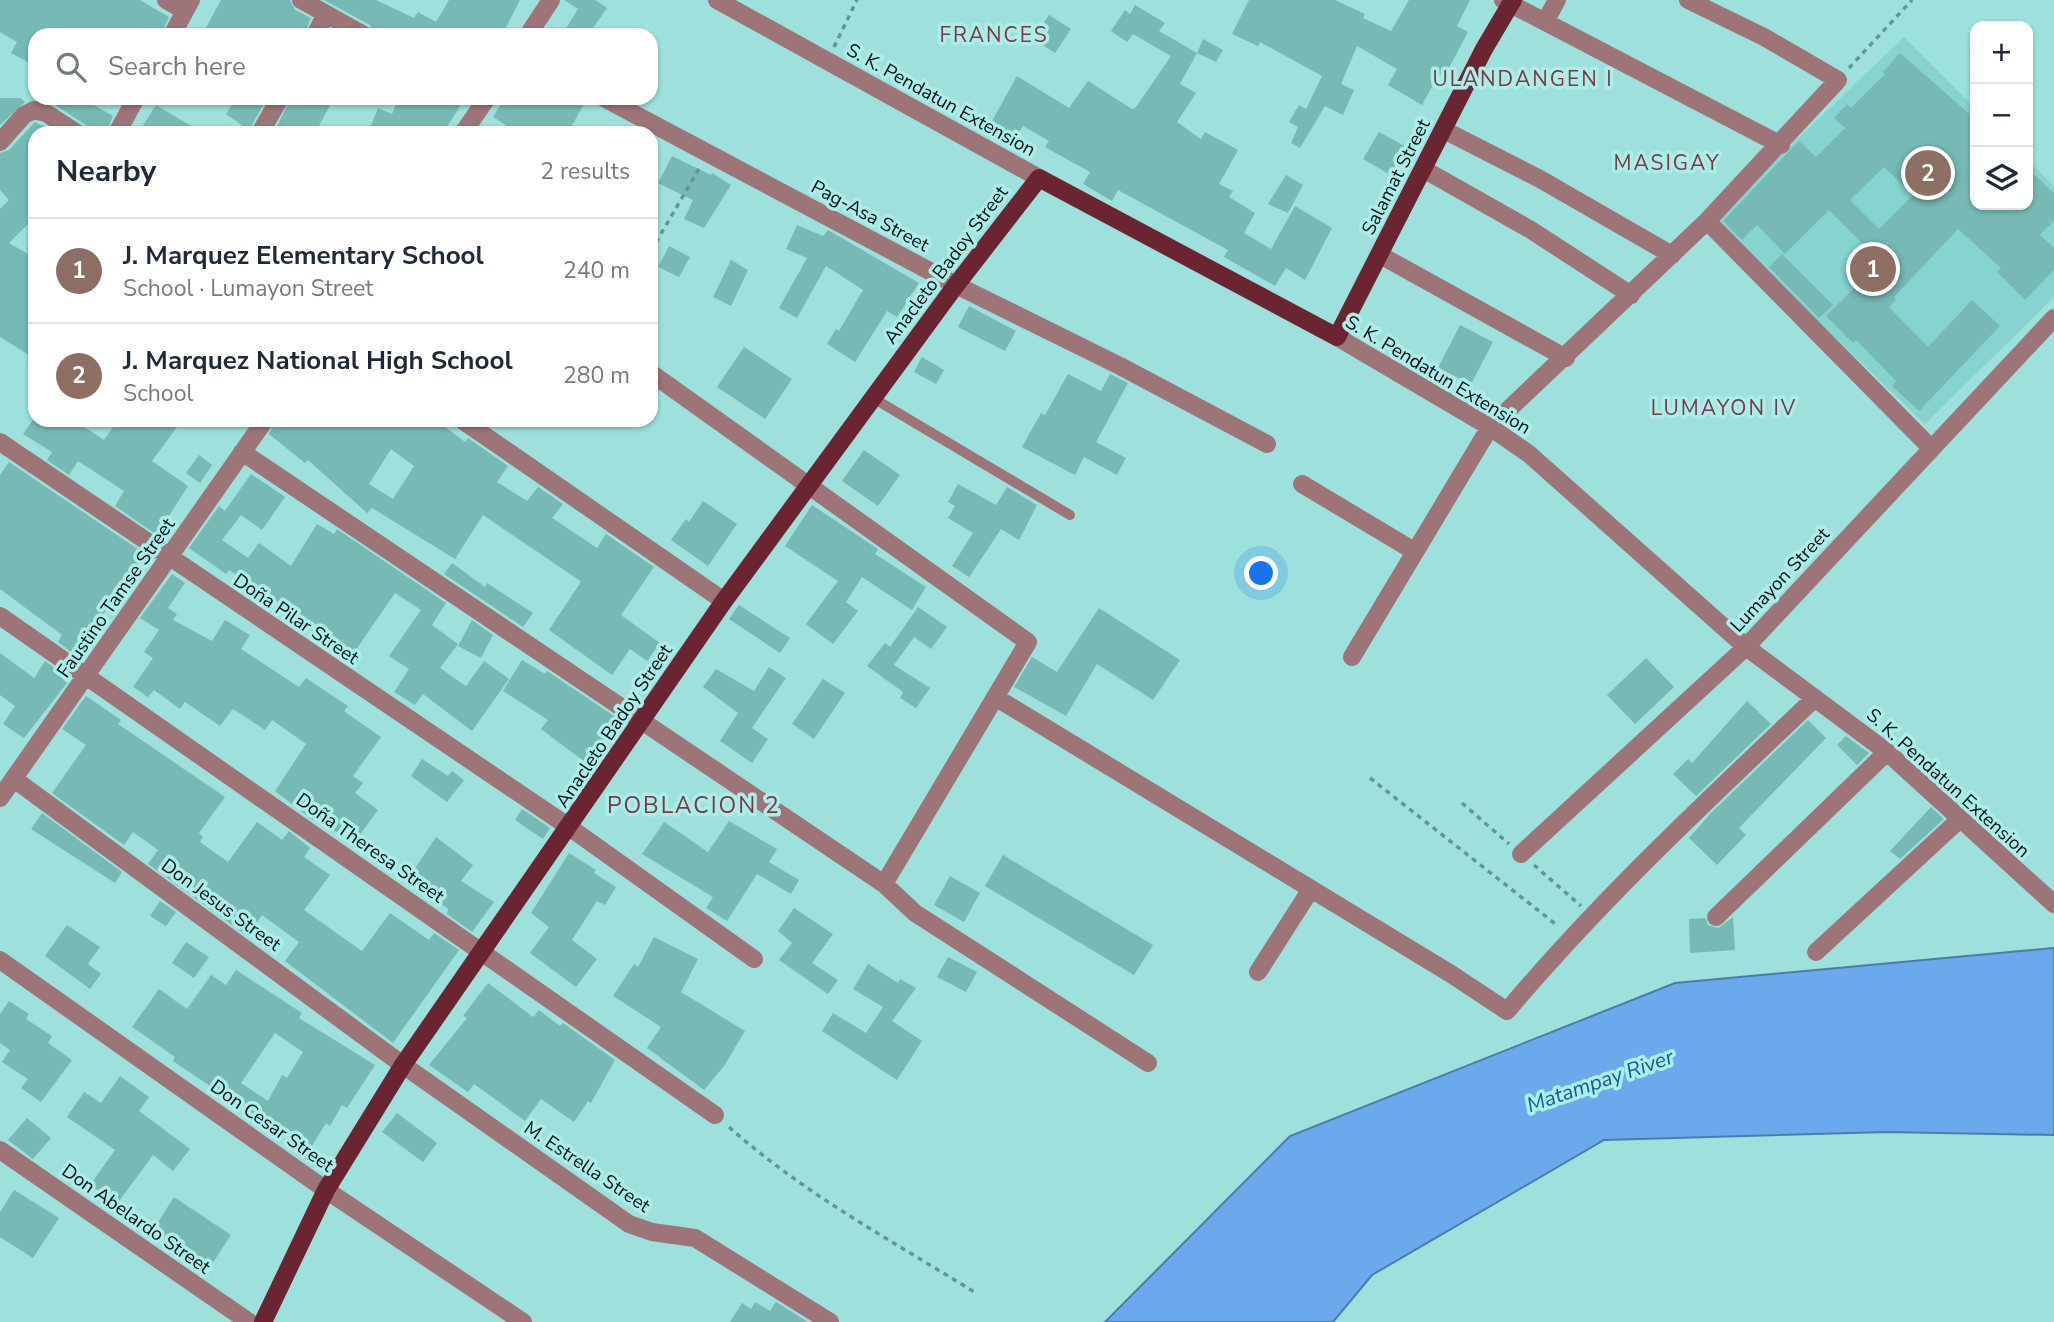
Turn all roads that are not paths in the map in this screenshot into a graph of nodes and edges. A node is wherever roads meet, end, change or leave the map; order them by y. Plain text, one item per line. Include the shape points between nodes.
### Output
1 (166, 0) edge
2 (301, 0) edge
3 (551, 0) edge
4 (717, 0) edge
5 (1557, 0) edge
6 (1688, 0) edge
7 (1509, 1) edge
8 (188, 5) edge
9 (326, 14) junction
10 (1545, 22) junction
11 (176, 28) edge
12 (318, 28) edge
13 (351, 28) edge
14 (533, 28) edge
15 (132, 105) edge
16 (275, 105) edge
17 (479, 105) edge
18 (617, 105) edge
19 (66, 126) edge
20 (121, 126) edge
21 (264, 126) edge
22 (467, 126) edge
23 (657, 126) edge
24 (658, 127) edge
25 (1444, 130) junction
26 (0, 142) edge
27 (1780, 145) junction
28 (1425, 170) junction
29 (1039, 178) junction
30 (1707, 221) junction
31 (1380, 255) junction
32 (1671, 255) junction
33 (956, 285) junction
34 (1631, 295) junction
35 (2054, 318) edge
36 (1337, 337) junction
37 (1566, 358) junction
38 (658, 378) edge
39 (873, 398) junction
40 (260, 427) edge
41 (472, 427) edge
42 (1490, 427) junction
43 (0, 442) edge
44 (1268, 444) dead end
45 (1931, 449) junction
46 (242, 452) junction
47 (1302, 484) dead end
48 (810, 485) junction
49 (1070, 515) dead end
50 (1414, 551) junction
51 (169, 559) junction
52 (724, 601) junction
53 (0, 616) edge
54 (1746, 647) junction
55 (1352, 657) dead end
56 (87, 676) junction
57 (995, 697) junction
58 (1815, 698) junction
59 (642, 721) junction
60 (1887, 752) junction
61 (14, 779) junction
62 (0, 798) edge
63 (1959, 820) junction
64 (569, 827) junction
65 (1521, 854) dead end
66 (884, 884) junction
67 (1311, 888) junction
68 (2054, 904) edge
69 (1716, 917) dead end
70 (482, 952) junction
71 (1816, 952) dead end
72 (754, 958) dead end
73 (0, 960) edge
74 (1258, 972) dead end
75 (1148, 1063) dead end
76 (403, 1065) junction
77 (715, 1115) road end
78 (0, 1150) edge
79 (326, 1190) junction
80 (249, 1322) edge
81 (263, 1322) edge
82 (523, 1322) edge
83 (830, 1322) edge

1 - 8 street
2 - 9 street
3 - 14 street
4 - 29 street, S. K. Pendatun Extension
5 - 10 street
6 - 27 street via 1838,80
7 - 10 street
7 - 25 main road, Salamat Street
8 - 11 street
9 - 12 street
9 - 13 street
10 - 27 street
15 - 20 street
16 - 21 street
17 - 22 street
18 - 23 street, Pag-Asa Street
19 - 26 street via 34,110
24 - 33 street, Pag-Asa Street
25 - 28 main road, Salamat Street
25 - 32 street
27 - 30 street
28 - 31 main road, Salamat Street
28 - 34 street via 1531,230
29 - 33 main road, Anacleto Badoy Street
29 - 36 main road, S. K. Pendatun Extension
30 - 32 street
30 - 45 street
31 - 36 main road, Salamat Street
31 - 37 street
32 - 34 street
33 - 39 main road, Anacleto Badoy Street
33 - 44 street, Pag-Asa Street
34 - 37 street
35 - 45 street, Lumayon Street
36 - 42 street, S. K. Pendatun Extension
37 - 42 street
38 - 48 street
39 - 48 main road, Anacleto Badoy Street
39 - 49 lane
40 - 46 street, Faustino Tamse Street
41 - 52 street
42 - 50 street
42 - 54 street, S. K. Pendatun Extension via 1583,499
43 - 51 street, Doña Pilar Street
45 - 54 street, Lumayon Street
46 - 51 street, Faustino Tamse Street
46 - 59 street
47 - 50 street
48 - 52 main road, Anacleto Badoy Street
48 - 57 street via 1028,642
50 - 55 street
51 - 56 street, Faustino Tamse Street
51 - 64 street, Doña Pilar Street
52 - 59 main road, Anacleto Badoy Street
53 - 56 street, Doña Theresa Street
54 - 58 street, S. K. Pendatun Extension
54 - 65 street, Lumayon Street
56 - 61 street, Faustino Tamse Street
56 - 70 street, Doña Theresa Street
57 - 66 street
57 - 67 street
58 - 60 street, S. K. Pendatun Extension
58 - 67 street via 1570,936 1507,1011
59 - 64 main road, Anacleto Badoy Street
59 - 66 street
60 - 63 street, S. K. Pendatun Extension
60 - 69 street
61 - 62 street, Faustino Tamse Street
61 - 76 street, Don Jesus Street
63 - 68 street, S. K. Pendatun Extension
63 - 71 street
64 - 70 main road, Anacleto Badoy Street
64 - 72 street, Doña Pilar Street
66 - 75 street via 915,913
67 - 74 street
70 - 76 main road, Anacleto Badoy Street
70 - 77 street, Doña Theresa Street
73 - 79 street, Don Cesar Street
76 - 79 main road, Anacleto Badoy Street
76 - 83 street, M. Estrella Street via 629,1224 652,1233 695,1238
78 - 80 street, Don Abelardo Street
79 - 81 main road, Anacleto Badoy Street
79 - 82 street, Don Cesar Street

